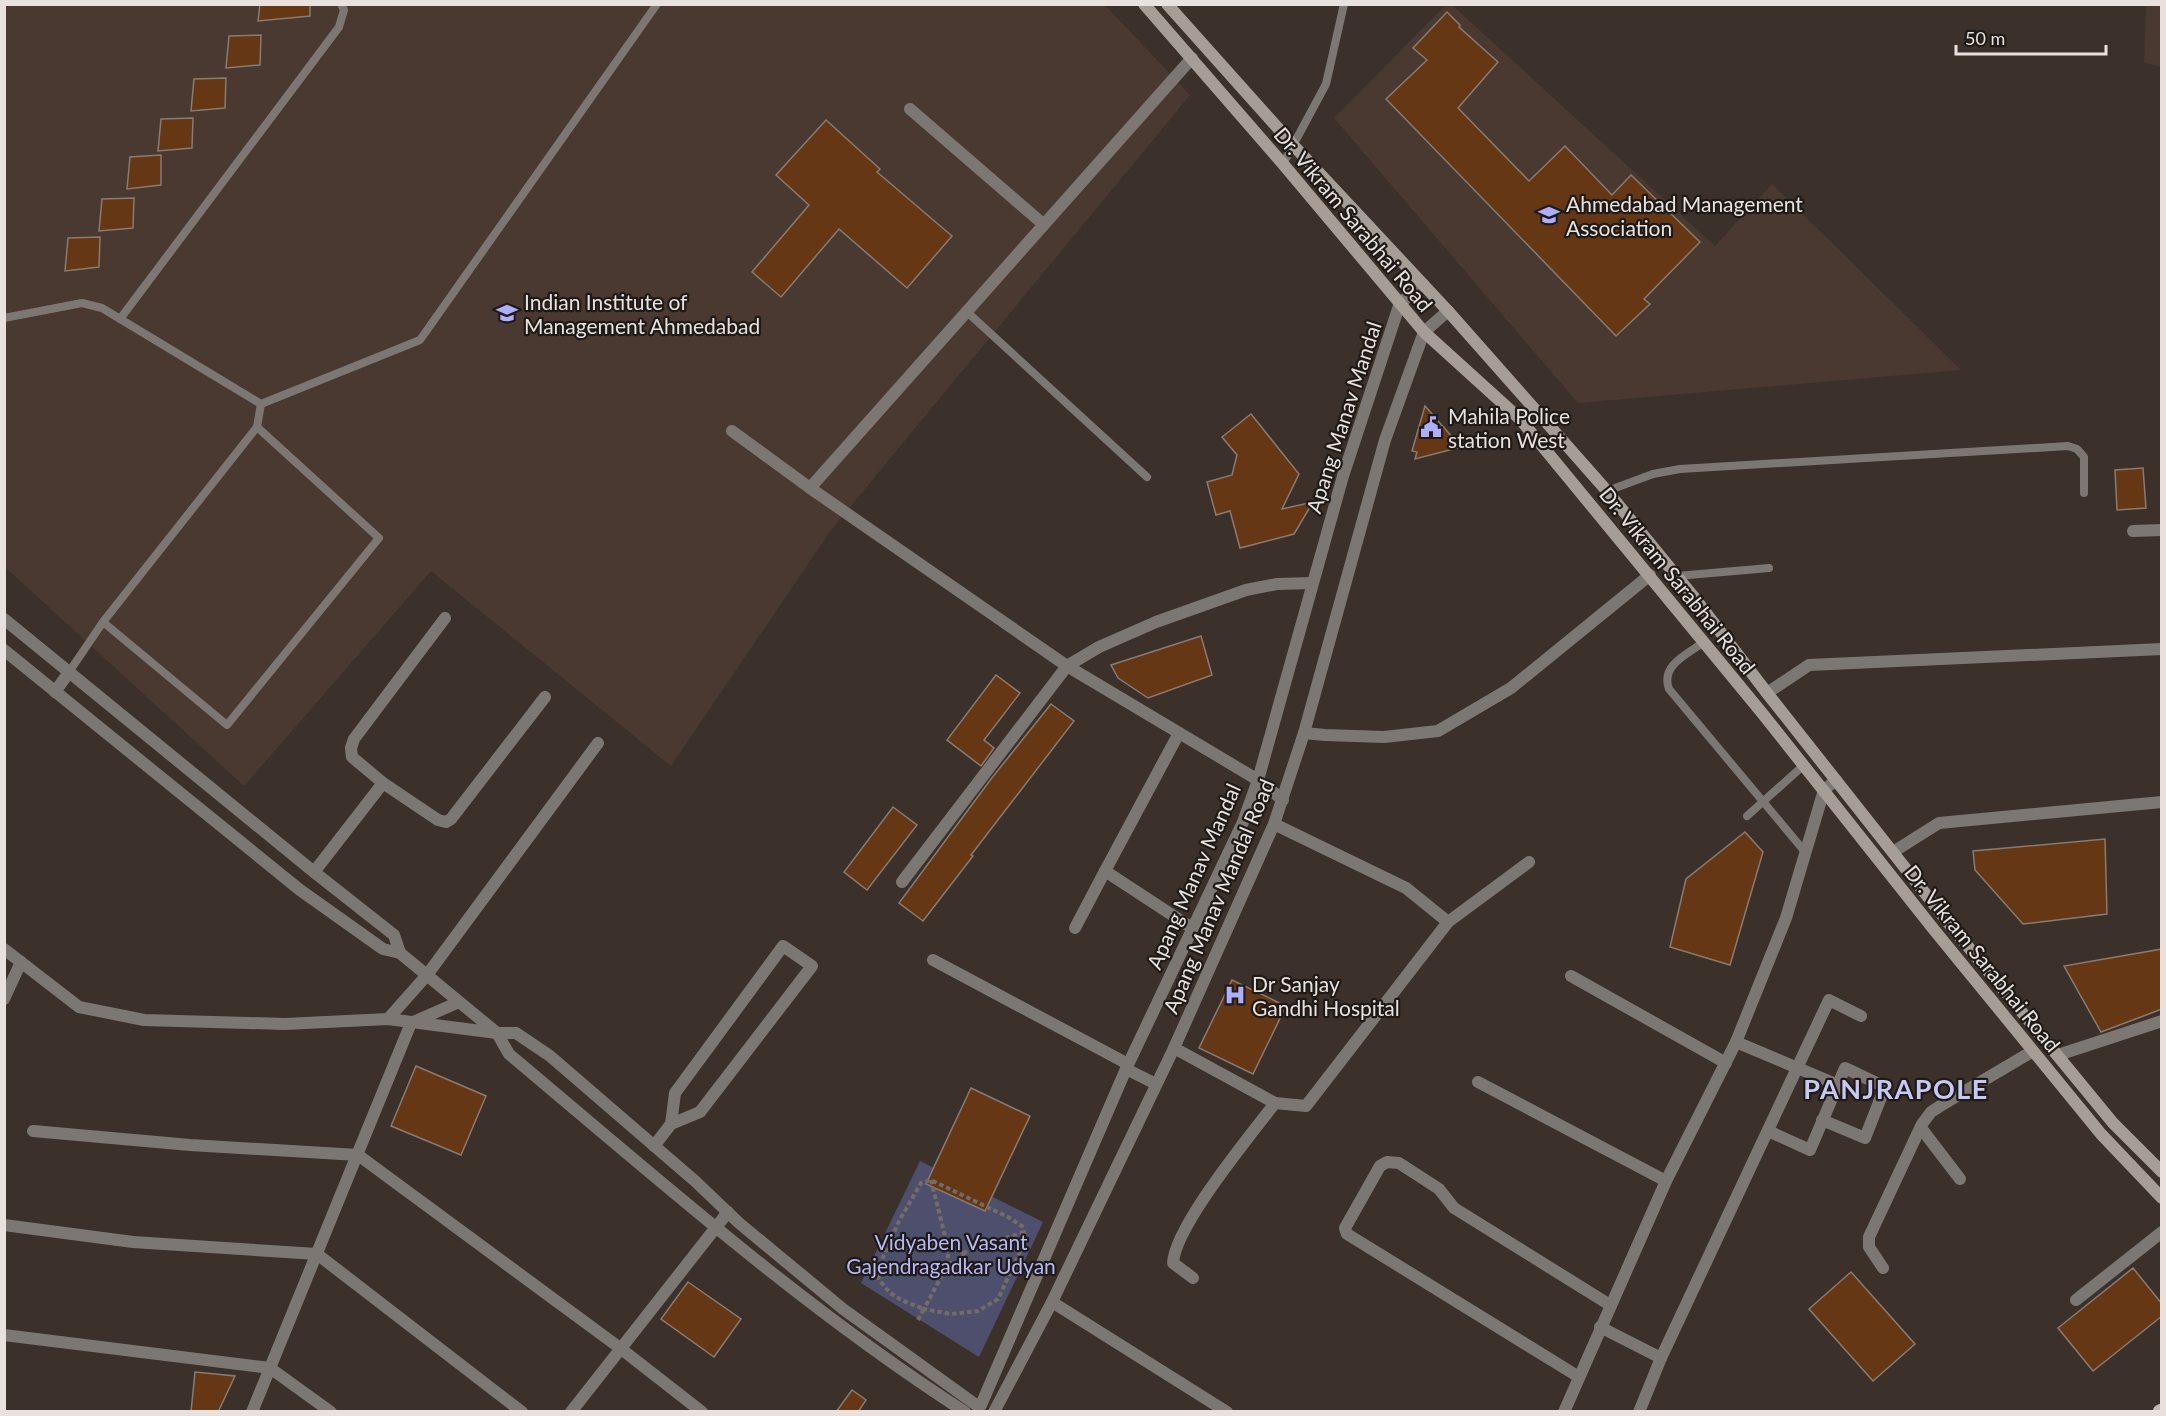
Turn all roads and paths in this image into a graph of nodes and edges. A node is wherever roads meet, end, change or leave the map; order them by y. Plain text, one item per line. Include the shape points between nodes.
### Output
1 (657, 4) edge
2 (1144, 4) edge
3 (1167, 4) edge
4 (1344, 4) edge
5 (344, 6) edge
6 (1192, 58) junction
7 (910, 109) dead end
8 (1294, 146) junction
9 (1283, 164) junction
10 (1043, 224) junction
11 (1423, 284) junction
12 (1400, 303) junction
13 (966, 311) junction
14 (1448, 311) junction
15 (4, 318) edge
16 (120, 318) junction
17 (1424, 332) junction
18 (261, 404) junction
19 (257, 427) junction
20 (732, 431) dead end
21 (1147, 477) dead end
22 (810, 488) junction
23 (1607, 491) junction
24 (2084, 493) dead end
25 (2162, 530) edge
26 (2133, 531) dead end
27 (1769, 568) dead end
28 (1650, 575) junction
29 (1677, 576) junction
30 (1312, 583) junction
31 (445, 618) dead end
32 (4, 619) edge
33 (103, 622) junction
34 (1704, 642) junction
35 (4, 650) edge
36 (2162, 650) edge
37 (1067, 666) junction
38 (69, 672) junction
39 (55, 692) junction
40 (1767, 693) junction
41 (545, 697) dead end
42 (1179, 733) junction
43 (1304, 733) junction
44 (598, 743) dead end
45 (1804, 765) junction
46 (1258, 780) junction
47 (1836, 780) junction
48 (383, 783) junction
49 (1824, 790) junction
50 (1283, 800) junction
51 (1763, 801) junction
52 (2162, 802) edge
53 (1747, 816) dead end
54 (1274, 824) junction
55 (1893, 852) junction
56 (1806, 853) junction
57 (1528, 862) dead end
58 (1105, 871) junction
59 (314, 872) junction
60 (902, 882) dead end
61 (300, 890) junction
62 (1448, 922) junction
63 (1075, 928) dead end
64 (1192, 928) junction
65 (4, 949) edge
66 (400, 953) junction
67 (933, 960) dead end
68 (21, 962) junction
69 (427, 975) junction
70 (1571, 976) dead end
71 (4, 999) edge
72 (459, 1002) junction
73 (1861, 1016) dead end
74 (388, 1019) junction
75 (2162, 1021) edge
76 (411, 1023) junction
77 (497, 1033) junction
78 (1736, 1042) junction
79 (1174, 1048) junction
80 (2033, 1051) junction
81 (2058, 1055) junction
82 (1726, 1063) junction
83 (1127, 1067) junction
84 (1797, 1070) junction
85 (1478, 1082) dead end
86 (1156, 1084) junction
87 (1838, 1085) junction
88 (1275, 1103) junction
89 (1822, 1120) junction
90 (671, 1124) junction
91 (1921, 1128) junction
92 (33, 1131) dead end
93 (1768, 1131) junction
94 (654, 1146) junction
95 (358, 1155) junction
96 (2162, 1172) edge
97 (1960, 1179) dead end
98 (931, 1180) junction
99 (1666, 1181) junction
100 (2162, 1198) edge
101 (728, 1212) junction
102 (4, 1225) edge
103 (715, 1227) junction
104 (1024, 1232) junction
105 (2162, 1232) edge
106 (949, 1252) junction
107 (963, 1253) junction
108 (317, 1254) junction
109 (949, 1262) junction
110 (1882, 1268) dead end
111 (1193, 1278) dead end
112 (2076, 1300) dead end
113 (1052, 1302) junction
114 (1611, 1305) junction
115 (924, 1309) junction
116 (918, 1320) dead end
117 (1600, 1327) junction
118 (4, 1335) edge
119 (620, 1348) junction
120 (1661, 1358) junction
121 (270, 1368) junction
122 (1579, 1377) junction
123 (978, 1408) edge
124 (252, 1412) edge
125 (331, 1412) edge
126 (522, 1412) edge
127 (571, 1412) edge
128 (702, 1412) edge
129 (965, 1412) edge
130 (994, 1412) edge
131 (1227, 1412) edge
132 (1564, 1412) edge
133 (1639, 1412) edge

1 - 18 lane via 420,339
2 - 6 main road, Dr. Vikram Sarabhai Road
3 - 8 main road, Dr. Vikram Sarabhai Road
4 - 8 lane via 1326,84
5 - 16 lane via 339,27
6 - 9 main road, Dr. Vikram Sarabhai Road
6 - 10 street
7 - 10 street
8 - 9 lane
8 - 11 main road, Dr. Vikram Sarabhai Road
9 - 12 main road, Dr. Vikram Sarabhai Road
10 - 13 street
11 - 12 street, Apang Manav Mandal
11 - 14 main road, Dr. Vikram Sarabhai Road
12 - 17 main road, Dr. Vikram Sarabhai Road
12 - 30 street, Apang Manav Mandal
13 - 21 lane
13 - 22 street
14 - 17 street, Apang Manav Mandal Road
14 - 23 main road, Dr. Vikram Sarabhai Road
15 - 16 lane via 82,303
16 - 18 lane
17 - 28 main road, Dr. Vikram Sarabhai Road via 1520,419
17 - 43 street, Apang Manav Mandal Road via 1385,440
18 - 19 lane
19 - 33 lane
19 - 33 lane via 379,538 227,725
20 - 22 street
22 - 37 street
23 - 24 lane via 1653,474 1680,469 2068,446 2084,457
23 - 29 main road, Dr. Vikram Sarabhai Road
25 - 26 street
27 - 29 lane
28 - 34 main road, Dr. Vikram Sarabhai Road
28 - 43 street via 1511,687 1438,731 1384,737
29 - 40 main road, Dr. Vikram Sarabhai Road
30 - 37 street via 1246,590 1156,622
30 - 46 street, Apang Manav Mandal
31 - 48 street via 354,739 352,757
32 - 38 street
33 - 38 lane
34 - 45 main road, Dr. Vikram Sarabhai Road
34 - 51 lane via 1672,665 1666,681
35 - 39 street
36 - 40 street via 1809,665
37 - 42 street
37 - 60 street
38 - 39 street
38 - 59 street
39 - 61 street
40 - 47 main road, Dr. Vikram Sarabhai Road
41 - 48 street via 446,822
42 - 46 street
42 - 58 street
43 - 50 street, Apang Manav Mandal Road
44 - 69 street
45 - 49 main road, Dr. Vikram Sarabhai Road
45 - 51 lane
46 - 50 street
46 - 64 street, Apang Manav Mandal via 1243,822
47 - 49 street
47 - 55 main road, Dr. Vikram Sarabhai Road
48 - 59 street
49 - 56 street
49 - 80 main road, Dr. Vikram Sarabhai Road
50 - 54 street, Apang Manav Mandal Road
51 - 53 lane
51 - 56 lane
52 - 55 street via 1939,823
54 - 62 street via 1406,888
54 - 79 street, Apang Manav Mandal Road
55 - 81 main road, Dr. Vikram Sarabhai Road
56 - 78 street via 1786,918
57 - 62 street
58 - 63 street
58 - 64 street
59 - 61 street
59 - 66 street via 394,934
61 - 66 street via 383,949
62 - 88 street via 1306,1106
64 - 83 street, Apang Manav Mandal
65 - 68 street
66 - 69 street
67 - 83 street
68 - 71 street
68 - 74 street via 79,1007 144,1020 285,1024
69 - 72 street
69 - 74 street
70 - 82 street
72 - 76 street
72 - 77 street
73 - 84 street via 1829,1000
74 - 76 street
75 - 81 street
76 - 77 street
76 - 95 street
77 - 94 street via 516,1033 550,1056
77 - 103 street via 509,1054
78 - 82 street
78 - 84 street
79 - 86 street, Apang Manav Mandal Road
79 - 88 street
80 - 91 street via 1931,1112
80 - 100 main road, Dr. Vikram Sarabhai Road via 2101,1134
81 - 96 main road, Dr. Vikram Sarabhai Road via 2113,1124
82 - 99 street
83 - 86 street
83 - 123 street, Apang Manav Mandal
84 - 87 street
84 - 93 street
85 - 99 street
86 - 113 street, Apang Manav Mandal Road
87 - 89 street
87 - 89 street via 1845,1068 1885,1087 1865,1138
88 - 111 street via 1199,1206 1174,1253 1173,1263
89 - 93 street via 1810,1150
90 - 90 street via 700,1112 812,966 783,946 675,1093
90 - 94 street
91 - 97 street
91 - 110 street via 1869,1237 1869,1247
92 - 95 street
93 - 120 street
94 - 101 street
95 - 108 street
95 - 119 street
98 - 104 path via 1008,1217 1022,1226
98 - 106 path
98 - 115 path via 921,1183 876,1274 883,1287 902,1301
99 - 114 street
101 - 103 street
101 - 123 street via 843,1309
102 - 108 street via 133,1242
103 - 119 street
103 - 129 street via 781,1281
104 - 107 path
104 - 115 path via 1026,1239 998,1299 978,1311 951,1314
105 - 112 street
106 - 107 path via 958,1248
106 - 109 path
107 - 109 path via 959,1264
108 - 121 street
108 - 126 street
109 - 115 path
113 - 130 street, Apang Manav Mandal Road
113 - 131 street
114 - 117 street
114 - 122 street via 1454,1208 1439,1189 1399,1163 1387,1161 1380,1166 1345,1228 1347,1234
115 - 116 path
117 - 120 street
117 - 122 street
118 - 121 street
119 - 127 street
119 - 128 street
120 - 133 street
121 - 124 street
121 - 125 street
122 - 132 street
123 - 130 street via 990,1407

